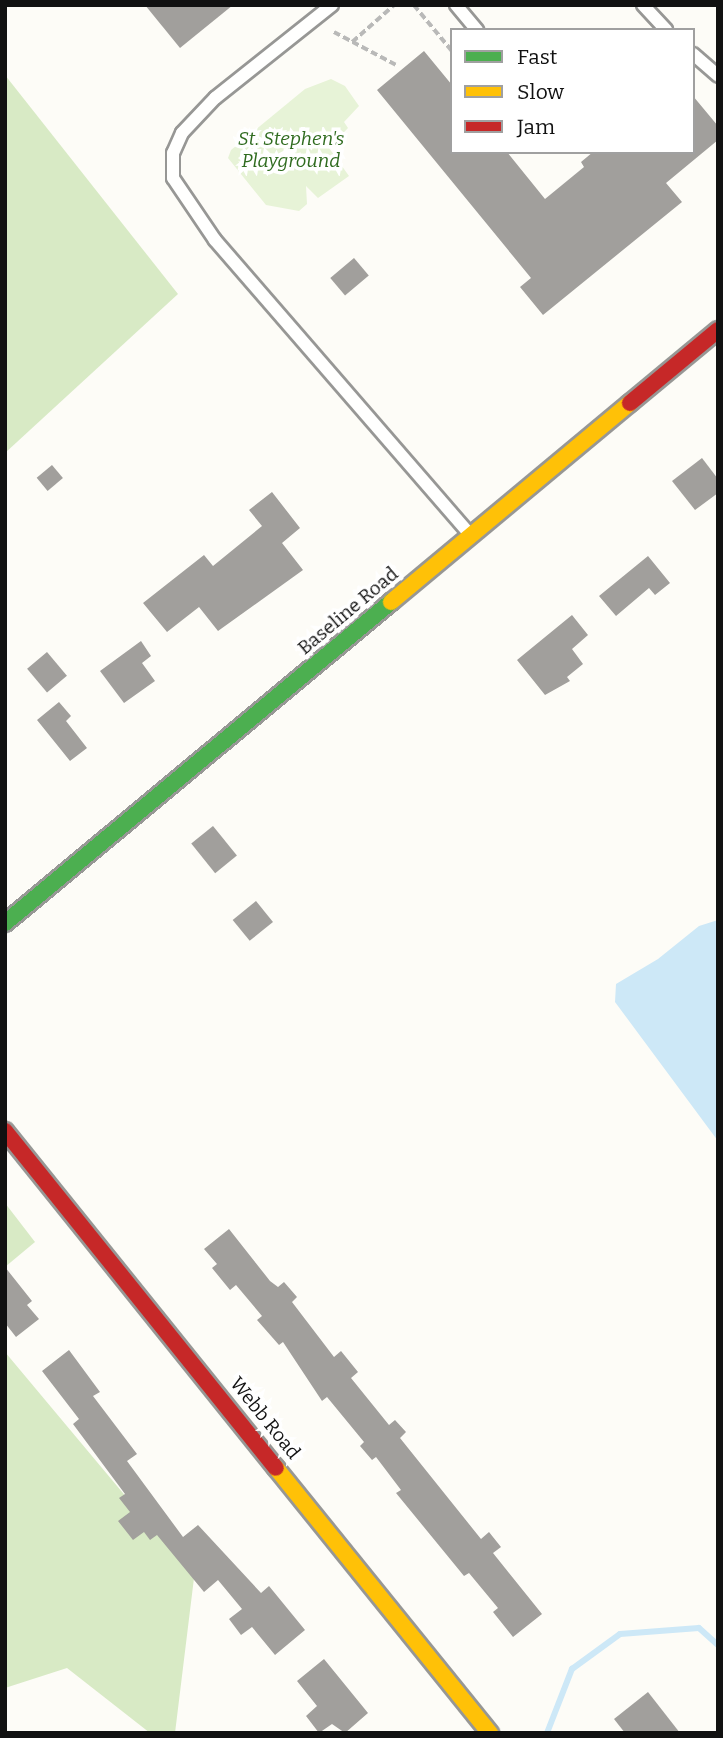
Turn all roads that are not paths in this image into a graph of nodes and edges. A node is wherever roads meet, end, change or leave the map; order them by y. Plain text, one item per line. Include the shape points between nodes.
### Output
1 (332, 5) edge
2 (456, 5) edge
3 (643, 5) edge
4 (655, 20) junction
5 (475, 28) edge
6 (645, 28) edge
7 (664, 28) edge
8 (695, 56) edge
9 (718, 76) edge
10 (718, 330) edge
11 (471, 535) junction
12 (5, 923) edge
13 (5, 1131) edge
14 (490, 1733) edge

1 - 11 lane via 215,98 182,133 173,153 173,178 215,240
2 - 5 lane
3 - 4 lane
4 - 6 lane
4 - 7 lane
8 - 9 lane
10 - 11 street, Baseline Road
11 - 12 street, Baseline Road
13 - 14 street, Webb Road

